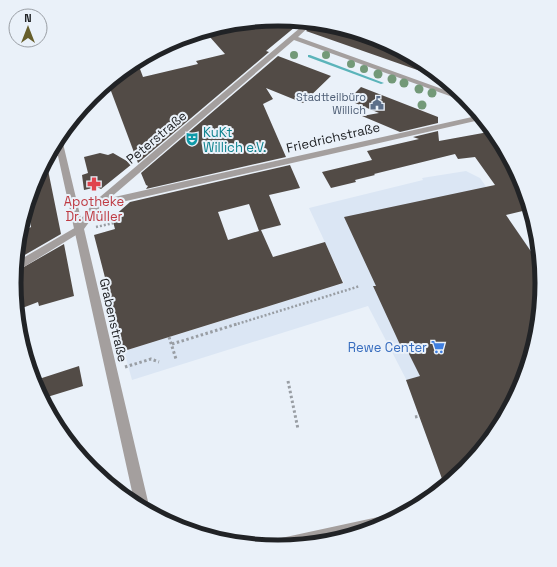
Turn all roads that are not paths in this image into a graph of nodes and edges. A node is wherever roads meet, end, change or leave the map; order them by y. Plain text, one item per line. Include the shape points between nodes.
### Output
1 (305, 28) edge
2 (293, 37) junction
3 (456, 97) edge
4 (476, 118) edge
5 (60, 146) edge
6 (62, 152) junction
7 (56, 153) edge
8 (97, 204) junction
9 (78, 230) junction
10 (22, 263) edge
11 (141, 502) edge
12 (354, 529) edge
13 (308, 539) edge

1 - 2 street, Peterstraße
2 - 3 street
2 - 8 street, Peterstraße
4 - 8 street, Friedrichstraße
5 - 6 street, Grabenstraße
6 - 7 street
6 - 9 street, Grabenstraße
8 - 9 street, Peterstraße
9 - 10 street, Peterstraße
9 - 11 street, Grabenstraße
12 - 13 street

